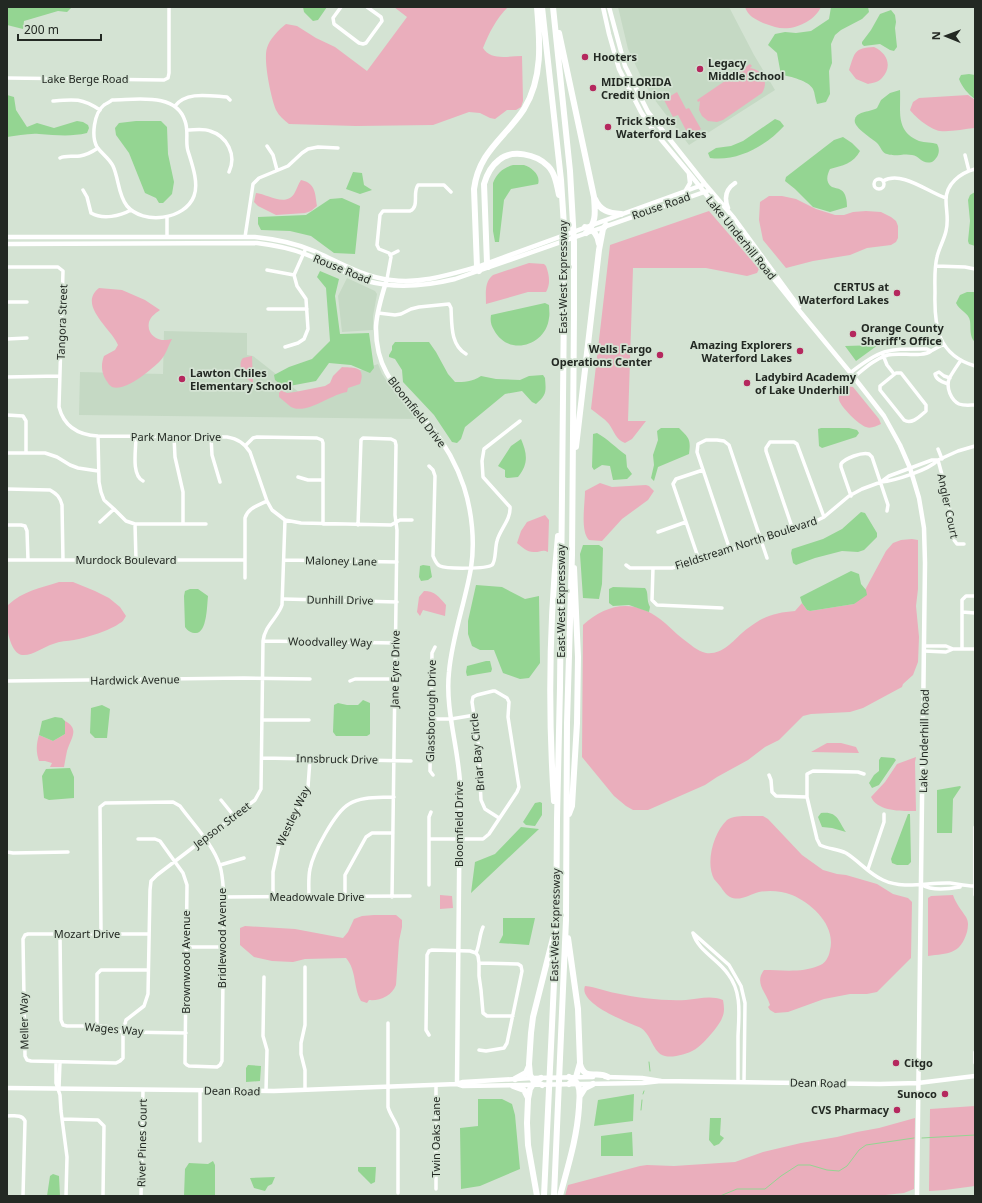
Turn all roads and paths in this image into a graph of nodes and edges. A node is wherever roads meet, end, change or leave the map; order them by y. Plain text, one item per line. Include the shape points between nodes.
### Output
1 (169, 7) edge
2 (341, 7) edge
3 (366, 7) edge
4 (537, 7) edge
5 (542, 7) edge
6 (554, 7) edge
7 (603, 7) edge
8 (609, 7) edge
9 (625, 66) junction
10 (619, 69) junction
11 (7, 78) edge
12 (230, 100) dead end
13 (53, 101) dead end
14 (175, 106) junction
15 (100, 110) junction
16 (187, 130) junction
17 (267, 146) dead end
18 (98, 148) junction
19 (338, 148) dead end
20 (965, 155) dead end
21 (60, 158) dead end
22 (975, 169) edge
23 (278, 170) junction
24 (969, 171) junction
25 (229, 172) dead end
26 (689, 173) junction
27 (883, 181) dead end
28 (735, 182) dead end
29 (705, 184) junction
30 (699, 186) junction
31 (83, 190) dead end
32 (686, 190) junction
33 (710, 190) junction
34 (704, 191) junction
35 (451, 192) dead end
36 (594, 198) junction
37 (946, 198) junction
38 (131, 210) junction
39 (621, 214) junction
40 (731, 214) junction
41 (167, 217) junction
42 (606, 225) junction
43 (564, 226) junction
44 (590, 229) junction
45 (167, 237) junction
46 (245, 237) junction
47 (7, 238) edge
48 (7, 244) edge
49 (306, 248) junction
50 (599, 250) junction
51 (398, 251) dead end
52 (304, 253) junction
53 (390, 255) junction
54 (487, 265) junction
55 (936, 266) junction
56 (7, 267) edge
57 (478, 269) junction
58 (975, 269) edge
59 (267, 270) dead end
60 (294, 275) junction
61 (387, 279) junction
62 (385, 285) junction
63 (7, 302) edge
64 (27, 302) dead end
65 (268, 309) dead end
66 (307, 309) junction
67 (378, 313) junction
68 (807, 320) junction
69 (27, 338) dead end
70 (7, 339) edge
71 (944, 344) junction
72 (285, 347) dead end
73 (913, 349) junction
74 (931, 351) junction
75 (882, 352) junction
76 (466, 354) dead end
77 (913, 354) junction
78 (884, 357) junction
79 (961, 360) junction
80 (975, 366) edge
81 (894, 374) junction
82 (852, 375) junction
83 (60, 376) junction
84 (7, 377) edge
85 (950, 378) junction
86 (948, 384) junction
87 (975, 405) edge
88 (7, 415) edge
89 (520, 421) dead end
90 (98, 436) junction
91 (136, 437) junction
92 (174, 437) junction
93 (211, 437) junction
94 (246, 445) junction
95 (975, 446) edge
96 (938, 450) dead end
97 (26, 452) junction
98 (7, 453) edge
99 (573, 458) junction
100 (940, 459) junction
101 (429, 466) dead end
102 (703, 470) junction
103 (98, 471) junction
104 (911, 471) junction
105 (298, 477) dead end
106 (323, 480) junction
107 (143, 481) dead end
108 (220, 482) dead end
109 (880, 482) junction
110 (7, 490) edge
111 (851, 496) junction
112 (267, 501) junction
113 (114, 509) junction
114 (887, 511) dead end
115 (824, 518) junction
116 (285, 520) junction
117 (412, 520) dead end
118 (100, 522) dead end
119 (396, 522) junction
120 (686, 522) junction
121 (561, 523) junction
122 (135, 524) junction
123 (183, 524) junction
124 (206, 524) dead end
125 (323, 524) junction
126 (358, 524) junction
127 (7, 525) edge
128 (793, 530) junction
129 (658, 532) dead end
130 (762, 540) junction
131 (964, 544) dead end
132 (730, 550) junction
133 (572, 555) junction
134 (767, 558) dead end
135 (7, 560) edge
136 (28, 560) junction
137 (63, 560) junction
138 (136, 560) junction
139 (245, 560) junction
140 (284, 560) junction
141 (699, 560) junction
142 (397, 562) junction
143 (626, 565) dead end
144 (471, 568) junction
145 (652, 568) junction
146 (245, 578) dead end
147 (975, 596) edge
148 (284, 599) junction
149 (397, 602) junction
150 (722, 608) dead end
151 (962, 612) junction
152 (975, 613) edge
153 (263, 641) junction
154 (396, 643) junction
155 (435, 647) dead end
156 (924, 649) junction
157 (962, 649) junction
158 (975, 649) edge
159 (263, 678) junction
160 (310, 679) dead end
161 (395, 679) junction
162 (7, 681) edge
163 (350, 681) dead end
164 (475, 715) junction
165 (431, 719) junction
166 (451, 719) junction
167 (262, 720) junction
168 (309, 720) dead end
169 (262, 758) junction
170 (310, 759) junction
171 (394, 761) junction
172 (411, 761) dead end
173 (864, 774) dead end
174 (433, 775) dead end
175 (769, 775) dead end
176 (394, 797) junction
177 (807, 797) junction
178 (221, 800) dead end
179 (431, 812) dead end
180 (884, 814) dead end
181 (234, 816) junction
182 (499, 818) junction
183 (557, 819) junction
184 (568, 821) junction
185 (975, 827) edge
186 (393, 833) junction
187 (204, 838) junction
188 (138, 839) dead end
189 (429, 839) junction
190 (459, 840) junction
191 (7, 852) edge
192 (68, 852) dead end
193 (244, 858) dead end
194 (176, 861) junction
195 (220, 865) junction
196 (868, 870) junction
197 (949, 878) dead end
198 (949, 884) junction
199 (429, 885) dead end
200 (922, 885) junction
201 (963, 886) junction
202 (974, 886) edge
203 (949, 888) junction
204 (975, 895) edge
205 (392, 896) junction
206 (410, 896) dead end
207 (224, 897) junction
208 (273, 897) junction
209 (309, 897) junction
210 (345, 897) junction
211 (566, 920) junction
212 (483, 927) dead end
213 (555, 929) junction
214 (60, 934) junction
215 (101, 934) junction
216 (149, 934) junction
217 (25, 935) joint
218 (186, 947) junction
219 (222, 947) junction
220 (458, 950) junction
221 (476, 953) junction
222 (479, 963) junction
223 (305, 967) dead end
224 (148, 970) junction
225 (264, 977) dead end
226 (513, 1016) junction
227 (388, 1023) dead end
228 (97, 1026) junction
229 (123, 1032) junction
230 (186, 1033) junction
231 (429, 1035) dead end
232 (479, 1050) dead end
233 (975, 1052) edge
234 (120, 1061) joint
235 (58, 1062) junction
236 (580, 1063) junction
237 (975, 1063) edge
238 (529, 1064) junction
239 (187, 1065) joint
240 (975, 1076) edge
241 (608, 1077) junction
242 (515, 1079) junction
243 (571, 1080) junction
244 (538, 1081) junction
245 (661, 1081) junction
246 (738, 1082) junction
247 (744, 1082) junction
248 (918, 1083) junction
249 (457, 1084) junction
250 (594, 1084) junction
251 (436, 1085) junction
252 (513, 1086) junction
253 (388, 1087) junction
254 (7, 1088) edge
255 (59, 1089) junction
256 (143, 1090) junction
257 (200, 1090) junction
258 (304, 1090) junction
259 (266, 1091) junction
260 (580, 1096) junction
261 (528, 1099) junction
262 (7, 1116) edge
263 (62, 1119) junction
264 (200, 1141) dead end
265 (436, 1189) dead end
266 (398, 1193) dead end
267 (23, 1196) edge
268 (66, 1196) edge
269 (103, 1196) edge
270 (141, 1196) edge
271 (537, 1196) edge
272 (544, 1196) edge
273 (554, 1196) edge
274 (560, 1196) edge
275 (917, 1196) edge

1 - 11 street, Lake Berge Road via 169,73 168,78 164,80
2 - 3 street via 333,18 334,24 363,44 382,21 381,17
4 - 57 highway via 539,63 535,85 523,110 488,152 476,178 474,189
5 - 43 highway, East-West Expressway
6 - 36 highway
6 - 99 highway, East-West Expressway via 574,224
7 - 10 street, Lake Underhill Road
8 - 9 street, Lake Underhill Road
9 - 10 street
9 - 29 street, Lake Underhill Road via 648,112
10 - 26 street, Lake Underhill Road via 653,130
12 - 14 street via 227,97 185,97
13 - 15 street via 76,100 89,103
14 - 15 street via 163,101 112,100
14 - 16 street via 186,122
15 - 18 street via 96,117 94,137
16 - 25 street via 204,129 223,138 232,156
16 - 41 street via 187,147 194,173 195,194 184,210
17 - 23 street
18 - 21 street via 87,155
18 - 38 street via 113,166 122,197
19 - 23 street via 318,146 308,149 288,166
20 - 24 street
22 - 24 street
23 - 46 street via 259,178 254,184
24 - 37 street via 953,182
26 - 30 street, Lake Underhill Road
26 - 32 street via 690,183
27 - 37 street via 909,181
28 - 40 street via 729,188 726,197
29 - 30 street, Rouse Road
29 - 33 street, Lake Underhill Road
30 - 32 street, Rouse Road
30 - 34 street, Lake Underhill Road
31 - 38 street via 91,213 95,216 119,216
32 - 39 street, Rouse Road
33 - 34 street, Rouse Road
33 - 40 street, Lake Underhill Road
34 - 42 street, Rouse Road
34 - 68 street, Lake Underhill Road
35 - 53 street via 444,185 418,185 415,189 413,209 383,211 380,215 377,246
36 - 39 highway via 602,209
36 - 44 highway via 595,214
37 - 55 street via 947,225
38 - 41 street via 149,217
39 - 44 street, Rouse Road
40 - 68 street, Lake Underhill Road via 781,280
41 - 45 street
42 - 44 street, Rouse Road
42 - 50 highway
43 - 54 highway via 558,188 548,166 533,156 523,154 500,159 489,171 484,184
43 - 121 highway, East-West Expressway
44 - 50 highway via 597,236
44 - 54 street, Rouse Road
45 - 46 street, Rouse Road
45 - 47 street, Rouse Road
46 - 49 street, Rouse Road via 271,239
48 - 52 street, Rouse Road via 257,243
49 - 52 street
49 - 61 street, Rouse Road via 354,270
50 - 99 highway
51 - 53 street
52 - 60 street
52 - 62 street, Rouse Road via 357,277
53 - 61 street
54 - 57 street, Rouse Road
55 - 58 street
55 - 71 street via 935,317
56 - 83 street, Tangora Street via 58,267 63,274
57 - 61 street, Rouse Road via 426,280
57 - 62 street, Rouse Road via 455,279 428,285
59 - 60 street
60 - 66 street via 297,286 306,299
61 - 62 street, Bloomfield Drive
62 - 67 street, Bloomfield Drive
63 - 64 street
65 - 66 street
66 - 72 street via 307,334 298,343
67 - 76 street via 395,315 415,308 449,304 455,343 461,352
67 - 144 street, Bloomfield Drive via 377,341 386,372 400,394 431,427 455,467 464,488 472,530
68 - 82 street, Lake Underhill Road
69 - 70 street
71 - 74 street
71 - 79 street
73 - 74 street
73 - 75 street
73 - 77 street
74 - 77 street via 927,354
75 - 78 street
75 - 82 street via 869,358
77 - 78 street
78 - 81 street
78 - 82 street
79 - 80 street
79 - 85 street
81 - 81 street via 901,373 926,403 926,411 912,422 904,420 880,390 880,386
82 - 104 street, Lake Underhill Road via 884,416
83 - 84 street
83 - 90 street, Park Manor Drive via 59,407 65,422 77,432
85 - 86 street
85 - 86 street via 935,374 938,380
86 - 87 street via 955,401 963,405
88 - 97 street via 23,416 26,421
89 - 144 street via 483,451 484,477 508,504 510,512 497,540 493,564
90 - 91 street, Park Manor Drive
90 - 103 street
91 - 92 street, Park Manor Drive
91 - 107 street via 136,470 137,476
92 - 93 street, Park Manor Drive
92 - 123 street via 175,457 183,492
93 - 94 street, Park Manor Drive via 233,438
93 - 108 street via 212,455
94 - 106 street via 257,437 322,440
94 - 112 street
95 - 100 street, Fieldstream North Boulevard
96 - 100 street
97 - 98 street
97 - 103 street via 50,454 78,468
99 - 133 highway, East-West Expressway
100 - 104 street, Fieldstream North Boulevard via 933,465
100 - 131 street, Angler Court via 954,540 958,544
101 - 144 street via 435,476 435,561 444,568
102 - 120 street via 676,479 673,484
102 - 130 street via 697,452 700,442 724,441 729,445
102 - 132 street
103 - 113 street via 104,500
104 - 109 street, Fieldstream North Boulevard via 891,481
104 - 156 street, Lake Underhill Road via 921,504 924,532
105 - 106 street
106 - 125 street
109 - 111 street, Fieldstream North Boulevard
109 - 111 street via 870,454 864,453 843,461 841,467
109 - 114 street via 888,505
110 - 137 street via 44,489 56,493 62,505
111 - 115 street, Fieldstream North Boulevard
112 - 116 street via 272,510
112 - 139 street via 247,513
113 - 118 street
113 - 122 street via 126,521
115 - 128 street, Fieldstream North Boulevard
115 - 128 street via 797,444 770,442 766,451
116 - 125 street
116 - 140 street, Jepson Street
117 - 119 street
119 - 126 street via 390,525
119 - 126 street, Jane Eyre Drive via 395,441 363,438
119 - 142 street, Jane Eyre Drive
120 - 129 street
120 - 141 street
121 - 183 highway, East-West Expressway
121 - 183 highway via 555,566 551,640 551,747
122 - 123 street
122 - 138 street
123 - 124 street
125 - 126 street
127 - 136 street via 25,526
128 - 130 street, Fieldstream North Boulevard
130 - 132 street, Fieldstream North Boulevard
130 - 134 street
132 - 141 street, Fieldstream North Boulevard
133 - 184 highway, East-West Expressway via 567,723
133 - 184 highway via 578,641 577,723 572,806
135 - 136 street, Murdock Boulevard
136 - 137 street, Murdock Boulevard
137 - 138 street, Murdock Boulevard
138 - 139 street, Murdock Boulevard
139 - 146 street
140 - 142 street, Maloney Lane
140 - 148 street, Jepson Street
141 - 145 street, Fieldstream North Boulevard via 672,568
142 - 149 street, Jane Eyre Drive
143 - 145 street, Fieldstream North Boulevard via 630,568
144 - 166 street, Bloomfield Drive via 449,672 448,697
145 - 150 street via 652,600 657,605
147 - 151 street via 963,598
148 - 149 street, Dunhill Drive
148 - 153 street, Jepson Street via 280,610 267,628
149 - 154 street, Jane Eyre Drive
151 - 152 street
151 - 157 street
153 - 154 street, Woodvalley Way
153 - 159 street, Jepson Street
154 - 161 street, Jane Eyre Drive
155 - 165 street, Glassborough Drive via 432,653
156 - 157 street via 945,646
156 - 200 street, Lake Underhill Road
157 - 158 street
159 - 160 street, Hardwick Avenue
159 - 162 street, Hardwick Avenue
159 - 167 street, Jepson Street
161 - 163 street
161 - 171 street, Jane Eyre Drive
164 - 166 street
164 - 182 street, Briar Bay Circle via 481,800 485,809
164 - 182 street, Briar Bay Circle via 472,702 473,697 477,695 495,691 509,702 508,717 519,787
165 - 166 street
165 - 174 street, Glassborough Drive via 430,771
166 - 190 street, Bloomfield Drive via 459,771
167 - 168 street
167 - 169 street, Jepson Street
169 - 170 street, Innsbruck Drive
169 - 181 street, Jepson Street via 261,789 255,800
170 - 171 street, Innsbruck Drive
170 - 208 street, Westley Way via 308,787 279,845 273,872
171 - 172 street, Innsbruck Drive
171 - 176 street, Jane Eyre Drive
173 - 177 street via 810,771 806,776
175 - 177 street via 772,792 776,796
176 - 186 street, Jane Eyre Drive
176 - 209 street via 363,798 348,804 337,815 314,855 310,871
177 - 196 street via 819,844 844,852
178 - 181 street
179 - 189 street
180 - 196 street via 884,822
181 - 187 street, Jepson Street
182 - 190 street, Briar Bay Circle via 483,839
183 - 213 highway, East-West Expressway
184 - 211 highway, East-West Expressway
185 - 202 street
186 - 205 street, Jane Eyre Drive
186 - 210 street via 372,833 366,836 345,875
187 - 194 street, Jepson Street
187 - 195 street, Bridlewood Avenue
187 - 215 street, Bridlewood Avenue via 180,806 173,802 103,804 100,807
188 - 194 street, Brownwood Avenue via 155,838
189 - 190 street
189 - 199 street
190 - 220 street, Bloomfield Drive
191 - 192 street
193 - 195 street
194 - 216 street, Jepson Street via 151,881
194 - 218 street, Brownwood Avenue via 187,885
195 - 207 street, Bridlewood Avenue
196 - 200 street via 888,882 899,885
197 - 198 street
198 - 200 street
198 - 201 street
198 - 203 street
200 - 203 street via 928,888
200 - 248 street, Lake Underhill Road
201 - 202 street
201 - 203 street
202 - 204 street
205 - 206 street, Meadowvale Drive
205 - 210 street, Meadowvale Drive
207 - 208 street, Meadowvale Drive
207 - 219 street, Bridlewood Avenue
208 - 209 street, Meadowvale Drive
209 - 210 street, Meadowvale Drive
211 - 236 highway via 578,1009
211 - 273 highway, East-West Expressway
212 - 221 street
213 - 238 highway via 533,1017
213 - 272 highway, East-West Expressway
214 - 215 street, Mozart Drive
214 - 217 street, Mozart Drive
214 - 228 street, Wages Way via 62,1025
215 - 216 street, Mozart Drive
216 - 224 street, Jepson Street
217 - 235 street, Meller Way via 25,1056 31,1061
218 - 219 street
218 - 230 street, Brownwood Avenue
219 - 239 street, Bridlewood Avenue via 222,1061 217,1067
220 - 221 street
220 - 231 street via 432,950 427,955 426,1030
220 - 249 street, Bloomfield Drive
221 - 222 street
222 - 226 street via 483,1014
222 - 226 street via 521,966
223 - 258 street via 305,1025 301,1043 305,1070
224 - 228 street via 98,971
224 - 229 street, Jepson Street via 148,994 144,1006 126,1020
225 - 259 street via 263,1036 266,1050
226 - 232 street via 504,1048
227 - 253 street
228 - 229 street, Wages Way via 106,1026
229 - 230 street, Wages Way
229 - 234 street, Jepson Street via 123,1058
230 - 239 street, Brownwood Avenue
233 - 237 street
234 - 235 street, Meller Way
235 - 255 street via 56,1083
236 - 241 highway via 588,1075
236 - 243 highway
238 - 242 highway via 526,1073
238 - 244 highway
240 - 248 street, Dean Road
241 - 243 street, Dean Road
241 - 245 street, Dean Road
242 - 244 street, Dean Road
242 - 249 street, Dean Road
243 - 244 street, Dean Road
243 - 250 street, Dean Road
243 - 260 highway
244 - 252 street, Dean Road
244 - 261 highway
245 - 246 street, Dean Road
245 - 250 street, Dean Road
246 - 247 street, Dean Road
246 - 247 street via 737,993 729,974 697,944 693,933 729,965 741,986 745,1003
247 - 248 street, Dean Road
248 - 275 street, Lake Underhill Road
249 - 251 street, Dean Road
249 - 252 street, Dean Road
250 - 260 highway via 585,1088
251 - 253 street, Dean Road
251 - 265 street, Twin Oaks Lane
252 - 261 highway via 524,1090
253 - 258 street, Dean Road
253 - 266 street via 388,1107 398,1128
254 - 255 street, Dean Road
255 - 256 street, Dean Road
255 - 263 street
256 - 257 street, Dean Road
256 - 270 street, River Pines Court
257 - 259 street, Dean Road
257 - 264 street
258 - 259 street, Dean Road
260 - 274 highway via 576,1137
261 - 271 highway via 528,1145
262 - 267 street via 20,1116 25,1121
263 - 268 street via 67,1157
263 - 269 street via 98,1120 104,1126

